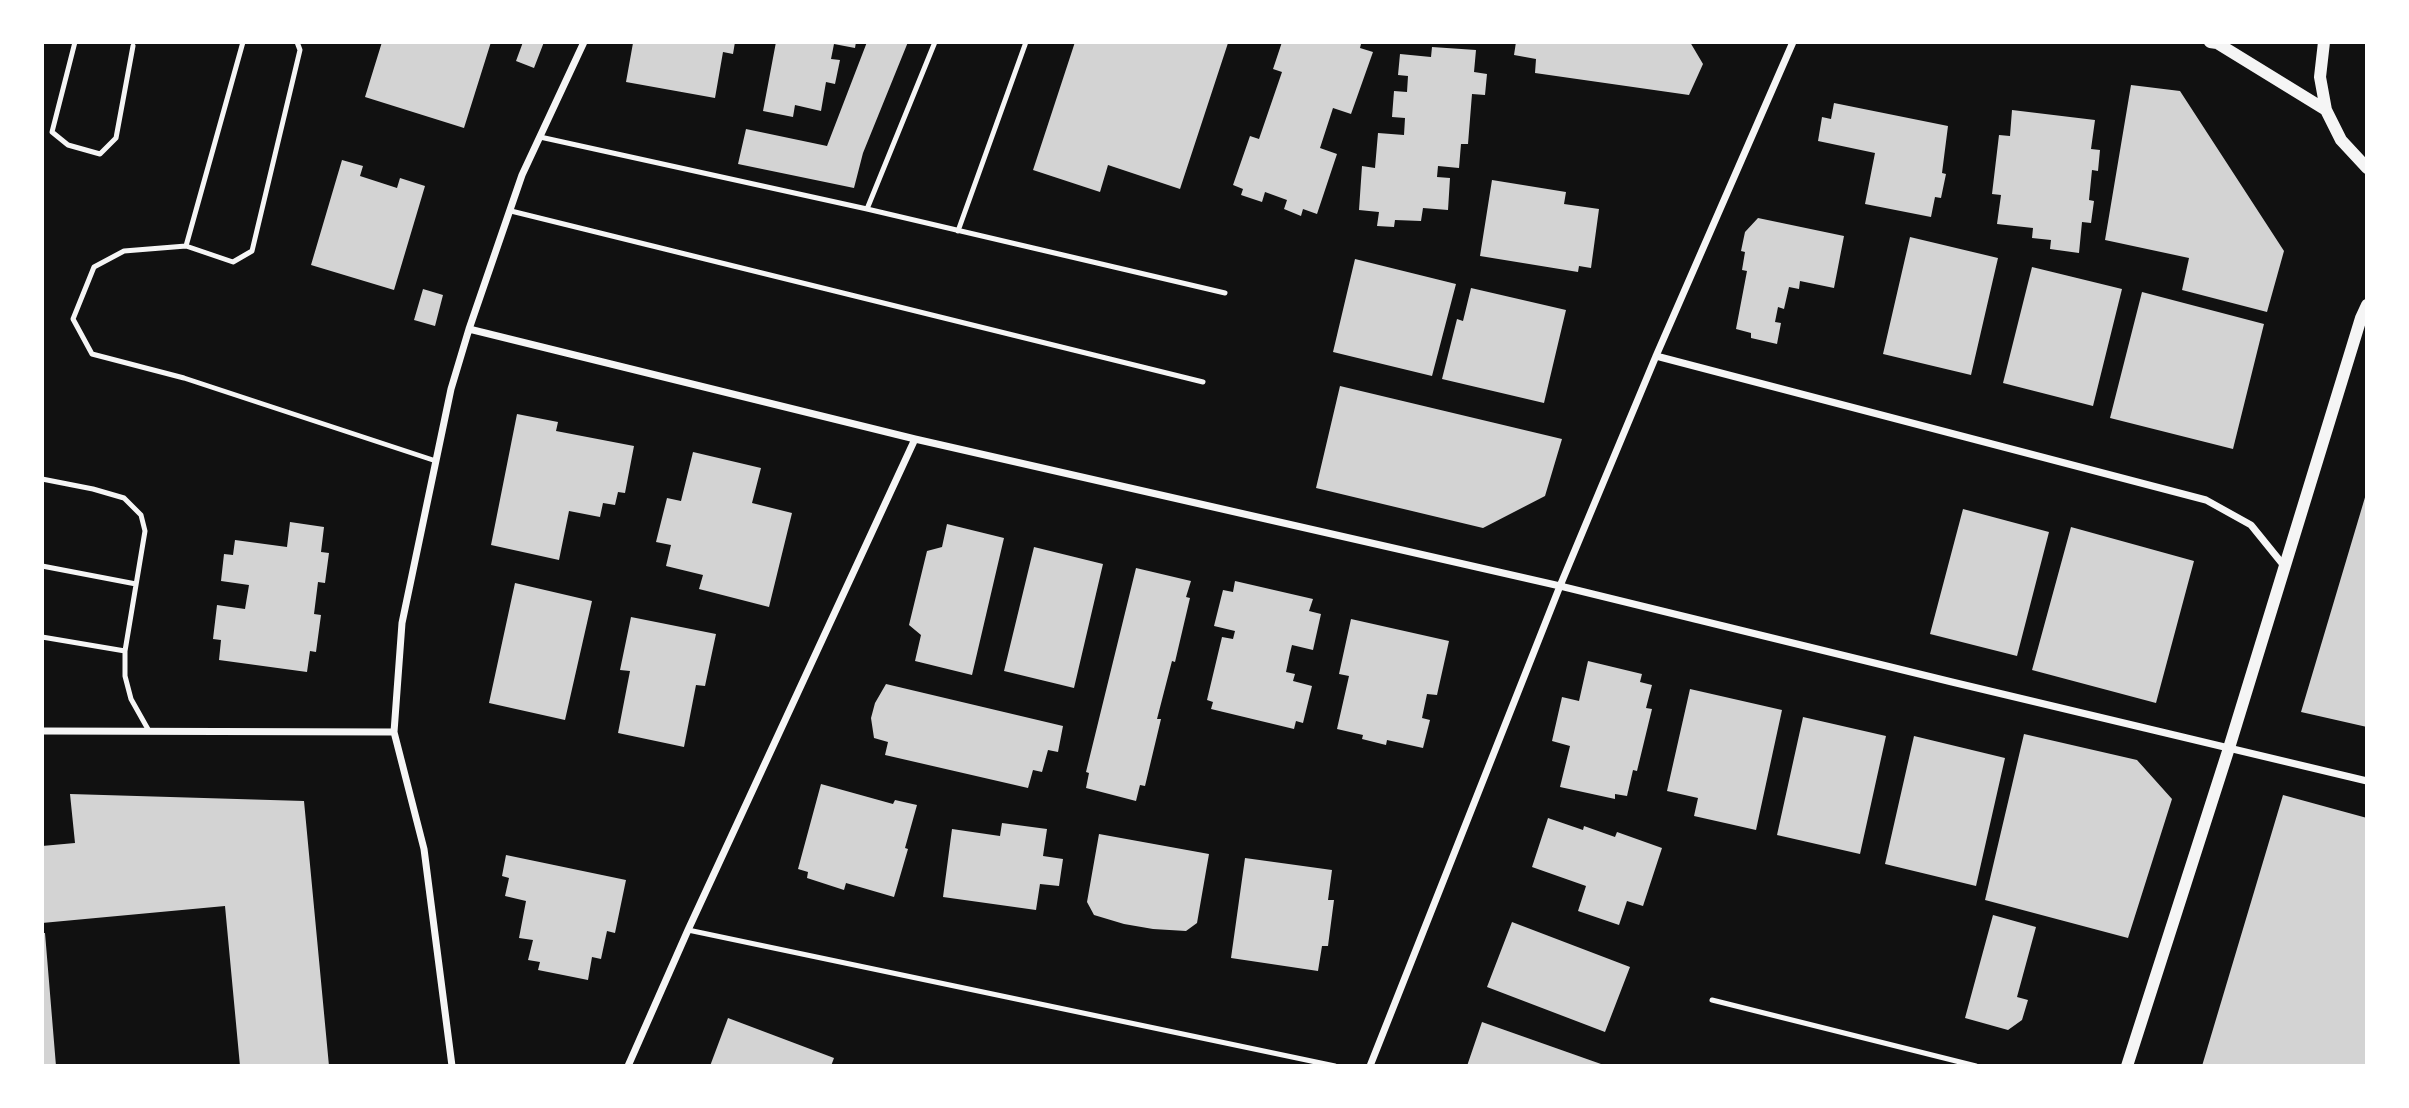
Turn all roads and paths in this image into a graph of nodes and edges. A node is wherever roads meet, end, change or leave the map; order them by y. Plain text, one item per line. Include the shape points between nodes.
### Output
1 (75, 42) edge
2 (243, 42) edge
3 (297, 42) edge
4 (584, 42) edge
5 (935, 42) edge
6 (1026, 42) edge
7 (1793, 42) edge
8 (2216, 42) edge
9 (2324, 42) edge
10 (133, 46) dead end
11 (2326, 110) junction
12 (540, 137) junction
13 (2367, 168) edge
14 (867, 209) junction
15 (511, 211) junction
16 (958, 231) junction
17 (186, 246) junction
18 (1225, 293) dead end
19 (2367, 305) edge
20 (469, 329) junction
21 (1656, 356) junction
22 (1203, 382) dead end
23 (915, 439) junction
24 (436, 461) junction
25 (42, 479) edge
26 (42, 566) edge
27 (2285, 567) junction
28 (136, 584) junction
29 (1560, 586) junction
30 (42, 638) edge
31 (125, 651) junction
32 (42, 731) edge
33 (149, 731) junction
34 (394, 732) junction
35 (2229, 748) junction
36 (2367, 781) edge
37 (688, 930) junction
38 (1712, 1000) dead end
39 (452, 1066) edge
40 (628, 1066) edge
41 (1335, 1066) edge
42 (1370, 1066) edge
43 (1976, 1066) edge
44 (2127, 1066) edge

1 - 10 lane via 52,132 68,145 100,154 116,138
2 - 17 lane
3 - 17 lane via 300,50 252,251 233,262
4 - 12 street
5 - 14 lane
6 - 16 lane
7 - 21 street
8 - 11 street
9 - 11 street via 2320,77
11 - 13 street via 2341,140
12 - 14 lane
12 - 15 street
14 - 16 lane
15 - 20 street
15 - 22 lane
16 - 18 lane
17 - 24 lane via 124,251 94,267 73,319 92,354 184,377
19 - 27 street
20 - 23 street
20 - 24 street
21 - 27 street via 2206,499 2251,525
21 - 29 street
23 - 29 street
23 - 37 street
24 - 34 street via 402,623
25 - 28 lane via 124,498 141,515 145,531
26 - 28 lane
27 - 35 street
28 - 31 lane
29 - 35 street
29 - 42 street
30 - 31 lane
31 - 33 lane via 131,699
32 - 33 street
33 - 34 street
34 - 39 street via 424,849
35 - 36 street
35 - 44 street
37 - 40 street
37 - 41 lane
38 - 43 lane

